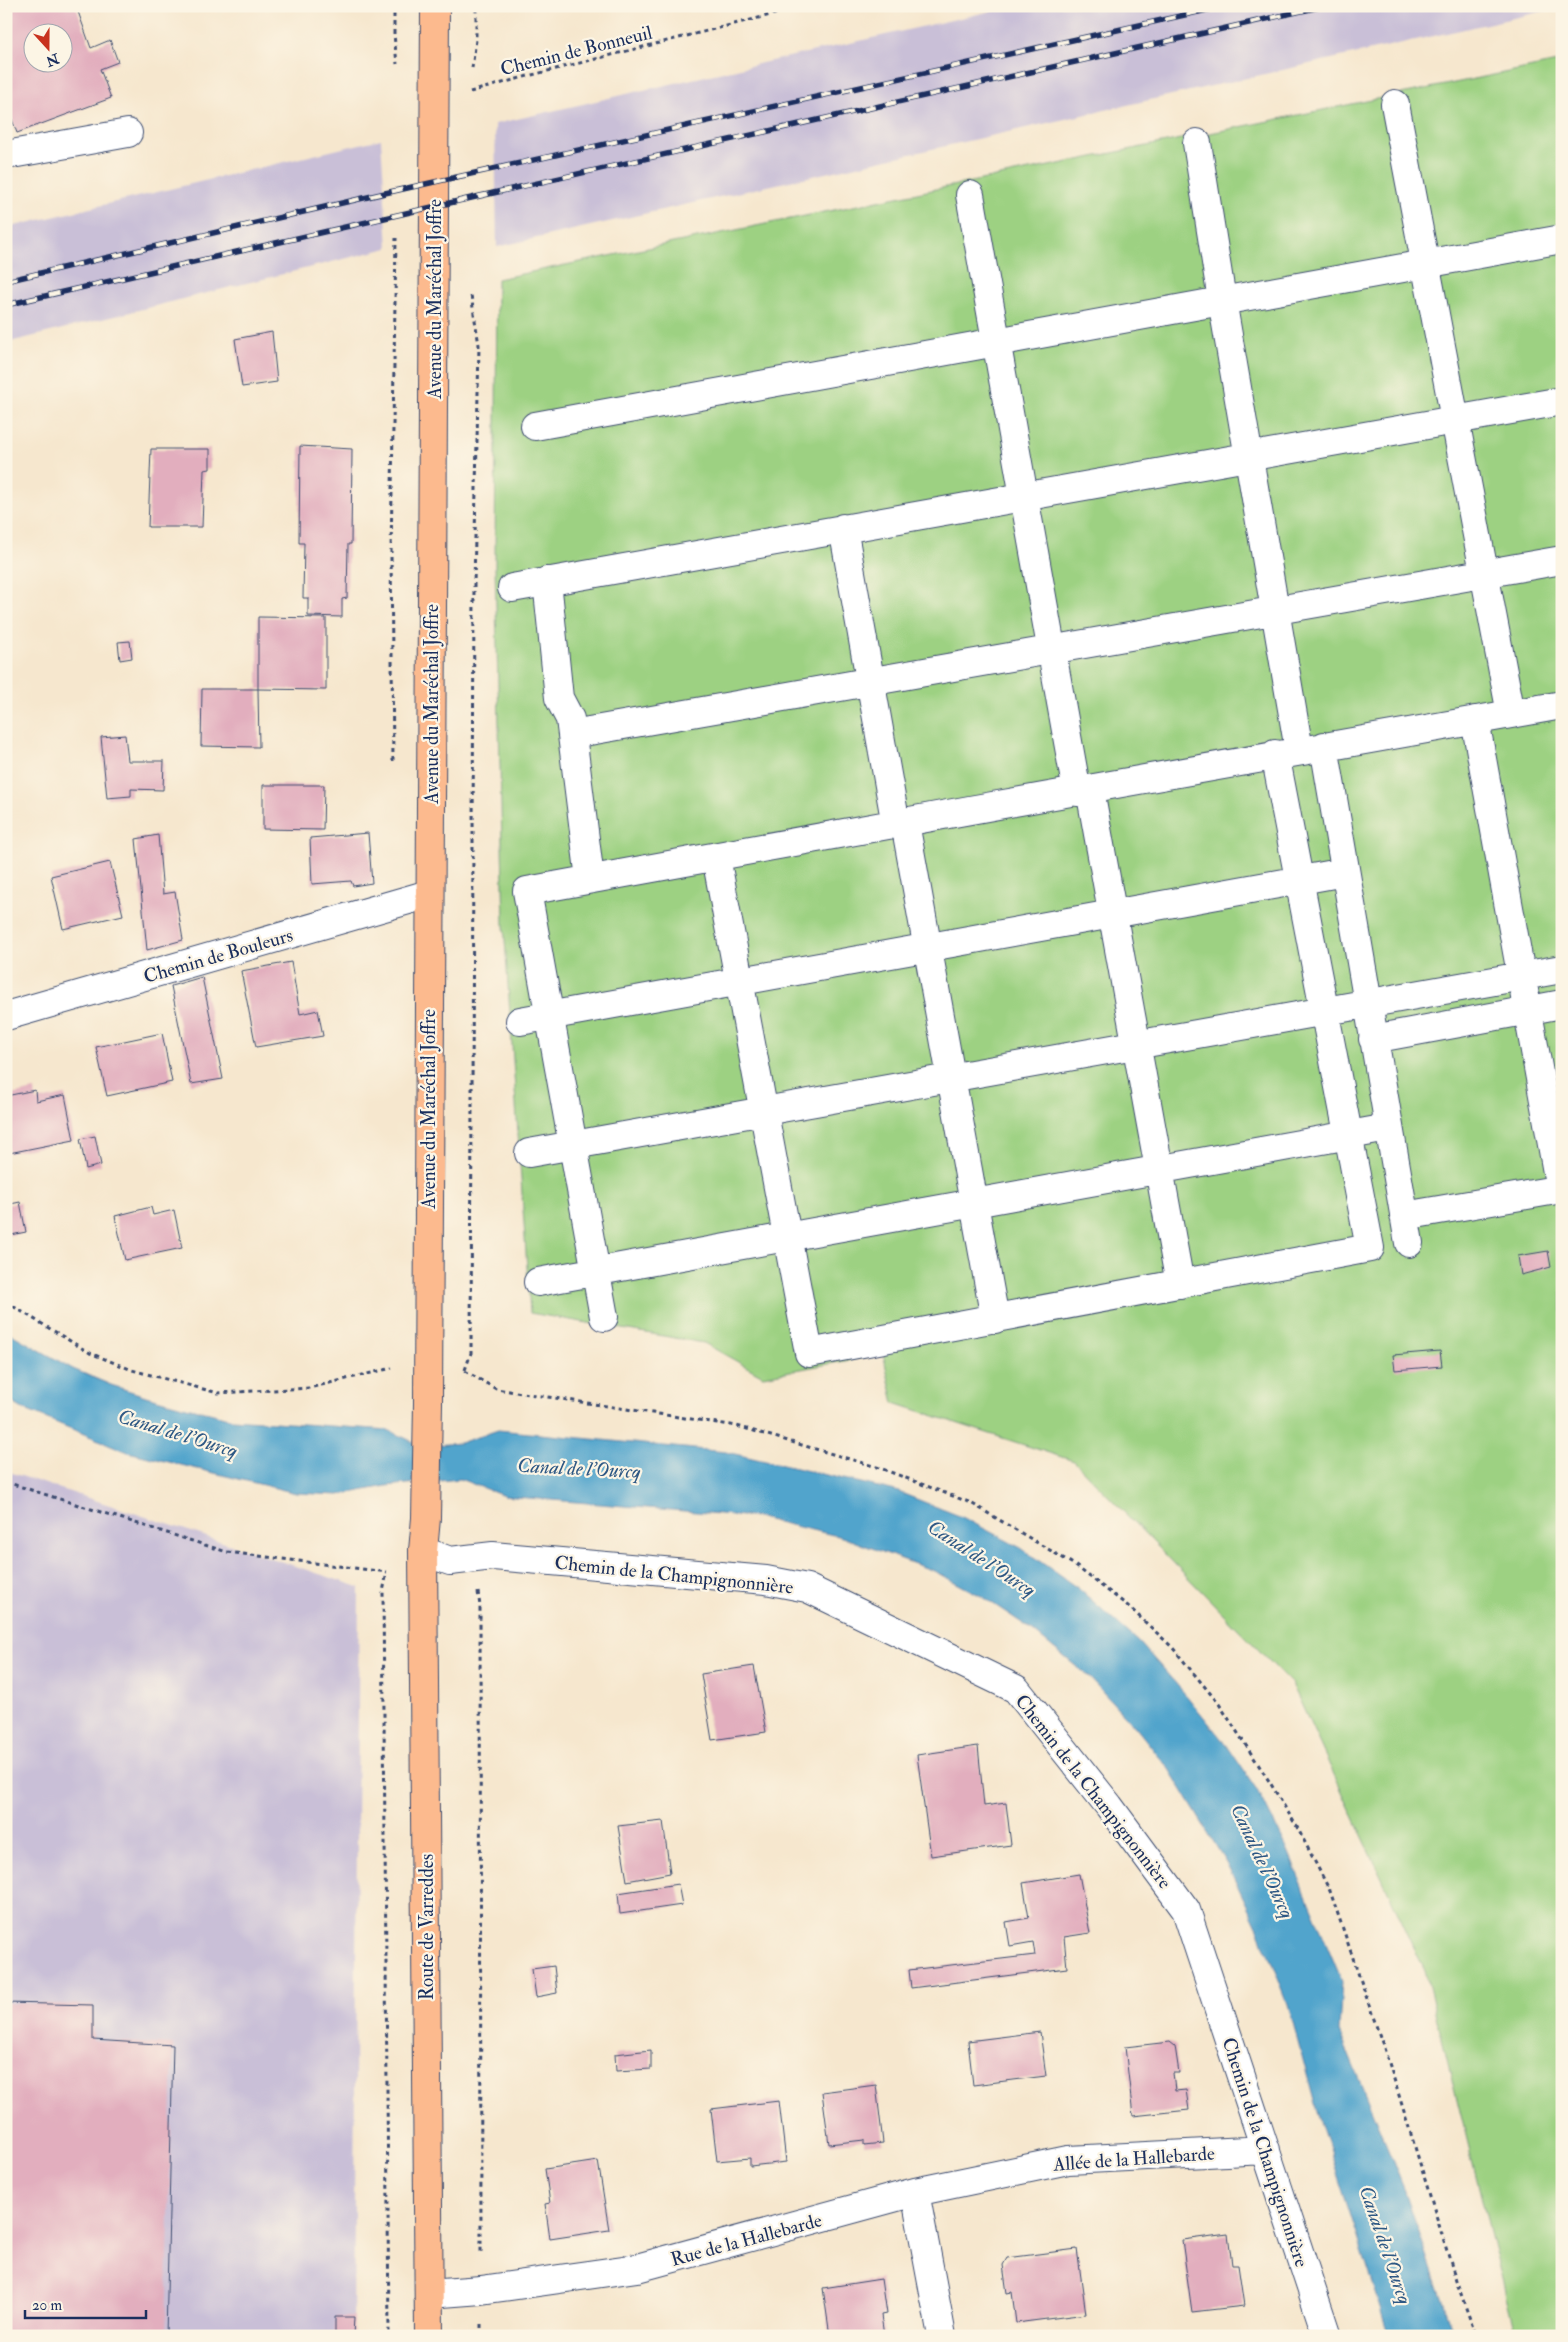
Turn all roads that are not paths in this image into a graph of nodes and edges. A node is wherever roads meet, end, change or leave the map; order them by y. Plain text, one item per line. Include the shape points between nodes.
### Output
1 (435, 6) edge
2 (1395, 104) dead end
3 (128, 133) dead end
4 (1197, 143) dead end
5 (6, 155) edge
6 (970, 195) dead end
7 (1562, 239) edge
8 (1425, 264) junction
9 (1222, 300) junction
10 (996, 342) junction
11 (1562, 401) edge
12 (1455, 419) junction
13 (534, 426) dead end
14 (1248, 455) junction
15 (1024, 496) junction
16 (843, 528) junction
17 (1562, 560) edge
18 (1484, 573) junction
19 (547, 581) junction
20 (512, 588) dead end
21 (1275, 610) junction
22 (1051, 649) junction
23 (870, 681) junction
24 (1562, 705) edge
25 (1511, 714) junction
26 (1475, 720) junction
27 (572, 734) junction
28 (1299, 750) junction
29 (1083, 791) junction
30 (900, 824) junction
31 (716, 857) junction
32 (1346, 872) junction
33 (590, 879) junction
34 (1299, 881) junction
35 (429, 894) junction
36 (1112, 914) junction
37 (928, 948) junction
38 (1562, 969) edge
39 (1521, 976) junction
40 (740, 982) junction
41 (1367, 1004) junction
42 (1562, 1004) edge
43 (1527, 1010) junction
44 (1325, 1012) junction
45 (6, 1016) edge
46 (549, 1016) junction
47 (520, 1021) dead end
48 (1373, 1039) junction
49 (1136, 1046) junction
50 (951, 1078) junction
51 (764, 1112) junction
52 (1388, 1128) junction
53 (1349, 1136) junction
54 (573, 1146) junction
55 (529, 1153) dead end
56 (1158, 1170) junction
57 (1561, 1189) edge
58 (974, 1202) junction
59 (1404, 1216) junction
60 (787, 1236) junction
61 (1409, 1244) dead end
62 (596, 1270) junction
63 (538, 1282) dead end
64 (1180, 1284) junction
65 (604, 1318) dead end
66 (995, 1319) junction
67 (426, 1518) joint
68 (423, 1551) junction
69 (1266, 2150) junction
70 (916, 2192) junction
71 (429, 2294) junction
72 (429, 2336) edge
73 (942, 2336) edge
74 (1328, 2336) edge

1 - 35 main road, Avenue du Maréchal Joffre
2 - 8 street
3 - 5 street
4 - 9 street
6 - 10 street
7 - 8 street
8 - 9 street
8 - 12 street
9 - 10 street
9 - 14 street
10 - 13 street
10 - 15 street
11 - 12 street
12 - 14 street
12 - 18 street
14 - 15 street
14 - 21 street
15 - 16 street
15 - 22 street
16 - 19 street
16 - 23 street
17 - 18 street
18 - 21 street
18 - 25 street
19 - 20 street
19 - 27 street via 559,698 570,719
21 - 22 street
21 - 28 street
22 - 23 street
22 - 29 street
23 - 27 street
23 - 30 street
24 - 25 street
25 - 26 street
26 - 28 street
26 - 39 street
27 - 33 street
28 - 29 street
28 - 32 street
28 - 34 street
29 - 30 street
29 - 36 street
30 - 31 street
30 - 37 street
31 - 33 street
31 - 40 street
32 - 34 street
32 - 41 street
33 - 46 street via 526,891
34 - 36 street
34 - 44 street
35 - 45 street, Chemin de Bouleurs
35 - 67 main road, Avenue du Maréchal Joffre
36 - 37 street
36 - 49 street
37 - 40 street
37 - 50 street
38 - 39 street
39 - 41 street
39 - 43 street
40 - 46 street
40 - 51 street
41 - 44 street
41 - 48 street
42 - 43 street
43 - 48 street
43 - 57 street
44 - 49 street
44 - 53 street
46 - 47 street
46 - 54 street
48 - 52 street
49 - 50 street
49 - 56 street
50 - 51 street
50 - 58 street
51 - 54 street
51 - 60 street
52 - 53 street
52 - 59 street
53 - 56 street
53 - 64 street via 1370,1248
54 - 55 street
54 - 62 street
56 - 58 street
56 - 64 street
57 - 59 street
58 - 60 street
58 - 66 street
59 - 61 street
60 - 62 street
60 - 66 street via 809,1353
62 - 63 street
62 - 65 street
64 - 66 street
67 - 68 main road, Route de Varreddes
68 - 69 street, Chemin de la Champignonnière via 450,1561 493,1556 766,1580 808,1588 1016,1690 1109,1806 1186,1910
68 - 71 main road, Route de Varreddes
69 - 70 street, Allée de la Hallebarde via 1068,2160
69 - 74 street, Chemin de la Champignonnière
70 - 71 street, Rue de la Hallebarde via 637,2268
70 - 73 street
71 - 72 main road, Route de Varreddes

